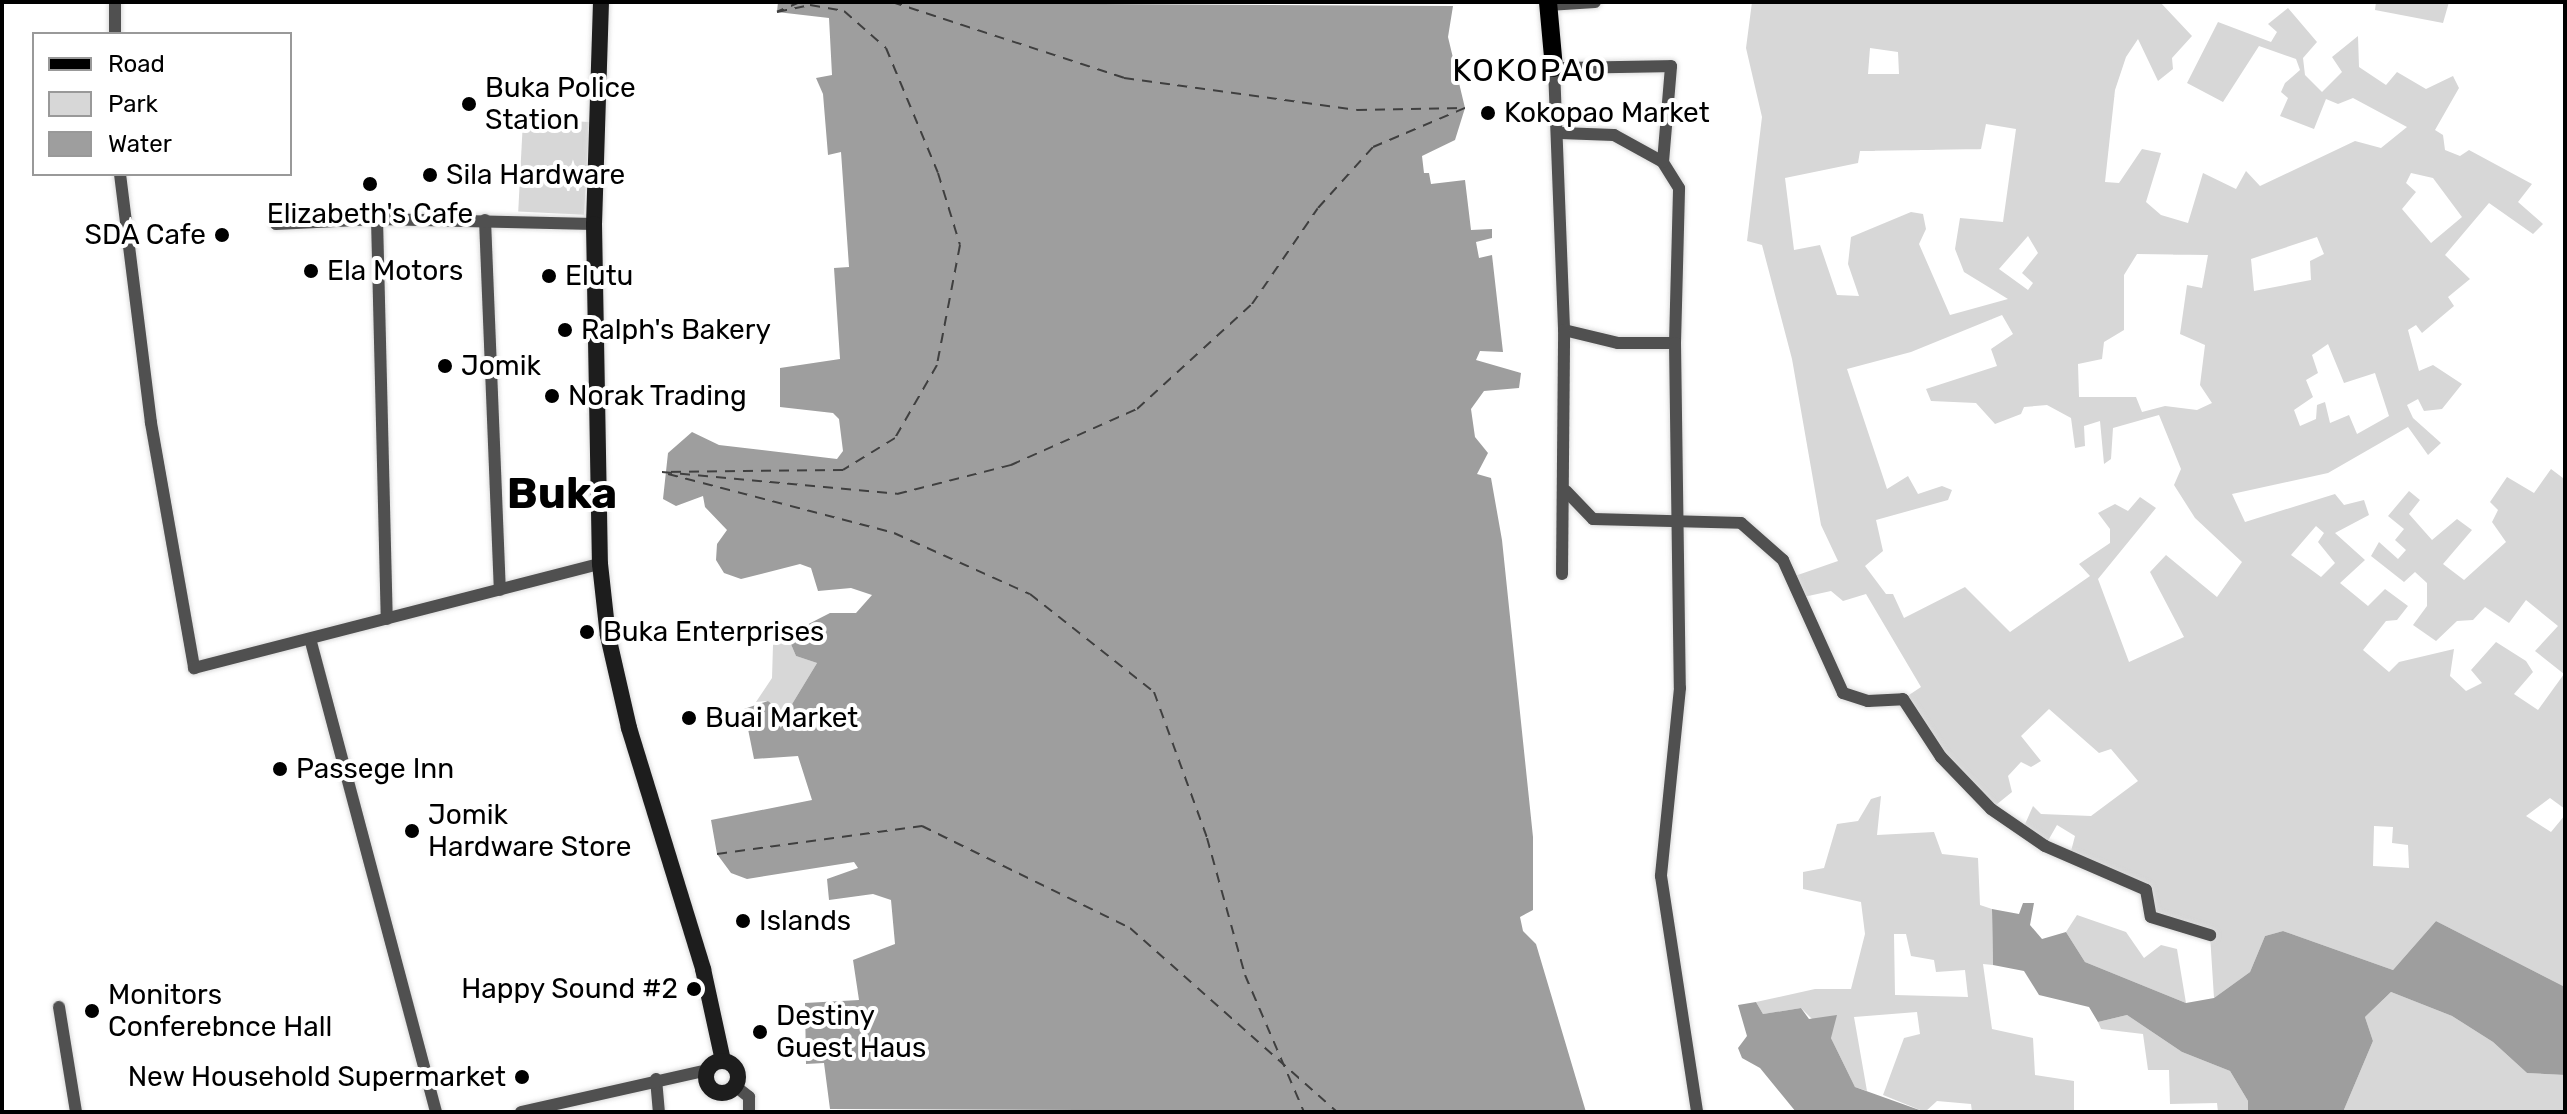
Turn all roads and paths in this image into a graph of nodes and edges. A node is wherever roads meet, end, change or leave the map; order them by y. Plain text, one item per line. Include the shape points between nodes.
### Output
1 (115, 2) edge
2 (601, 2) edge
3 (1595, 2) edge
4 (1548, 4) edge
5 (115, 32) edge
6 (1554, 68) junction
7 (1560, 133) junction
8 (1663, 162) junction
9 (120, 176) edge
10 (377, 219) junction
11 (485, 220) junction
12 (276, 224) dead end
13 (594, 224) junction
14 (1564, 330) junction
15 (1675, 343) junction
16 (1566, 491) junction
17 (1678, 524) junction
18 (600, 564) junction
19 (1562, 574) dead end
20 (500, 590) junction
21 (387, 619) junction
22 (311, 642) junction
23 (2210, 935) dead end
24 (59, 1007) dead end
25 (723, 1061) junction
26 (708, 1070) junction
27 (656, 1079) junction
28 (735, 1086) junction
29 (76, 1112) edge
30 (436, 1112) edge
31 (521, 1112) edge
32 (659, 1112) edge
33 (749, 1112) edge
34 (1697, 1112) edge

1 - 5 street
2 - 13 main road
3 - 4 street
4 - 6 main road
6 - 7 street
6 - 8 street via 1671,66
7 - 8 street via 1614,135
7 - 14 street
8 - 15 street via 1679,188
9 - 22 street via 151,423 194,668
10 - 11 street
10 - 12 street
10 - 21 street
11 - 13 street
11 - 20 street
13 - 18 main road
14 - 15 street via 1618,343
14 - 16 street
15 - 17 street
16 - 17 street via 1593,519
16 - 19 street
17 - 23 street via 1741,523 1783,560 1843,693 1868,701 1903,699 1941,757 1991,809 2045,846 2146,890 2151,917
17 - 34 street via 1680,688 1661,876
18 - 20 street
18 - 25 main road via 608,636 629,728 703,969
20 - 21 street
21 - 22 street
22 - 30 street
24 - 29 street
25 - 26 main road
25 - 28 main road via 737,1072
26 - 27 street
26 - 28 main road via 707,1083 717,1092
27 - 31 street
27 - 32 street
28 - 33 street via 749,1097

